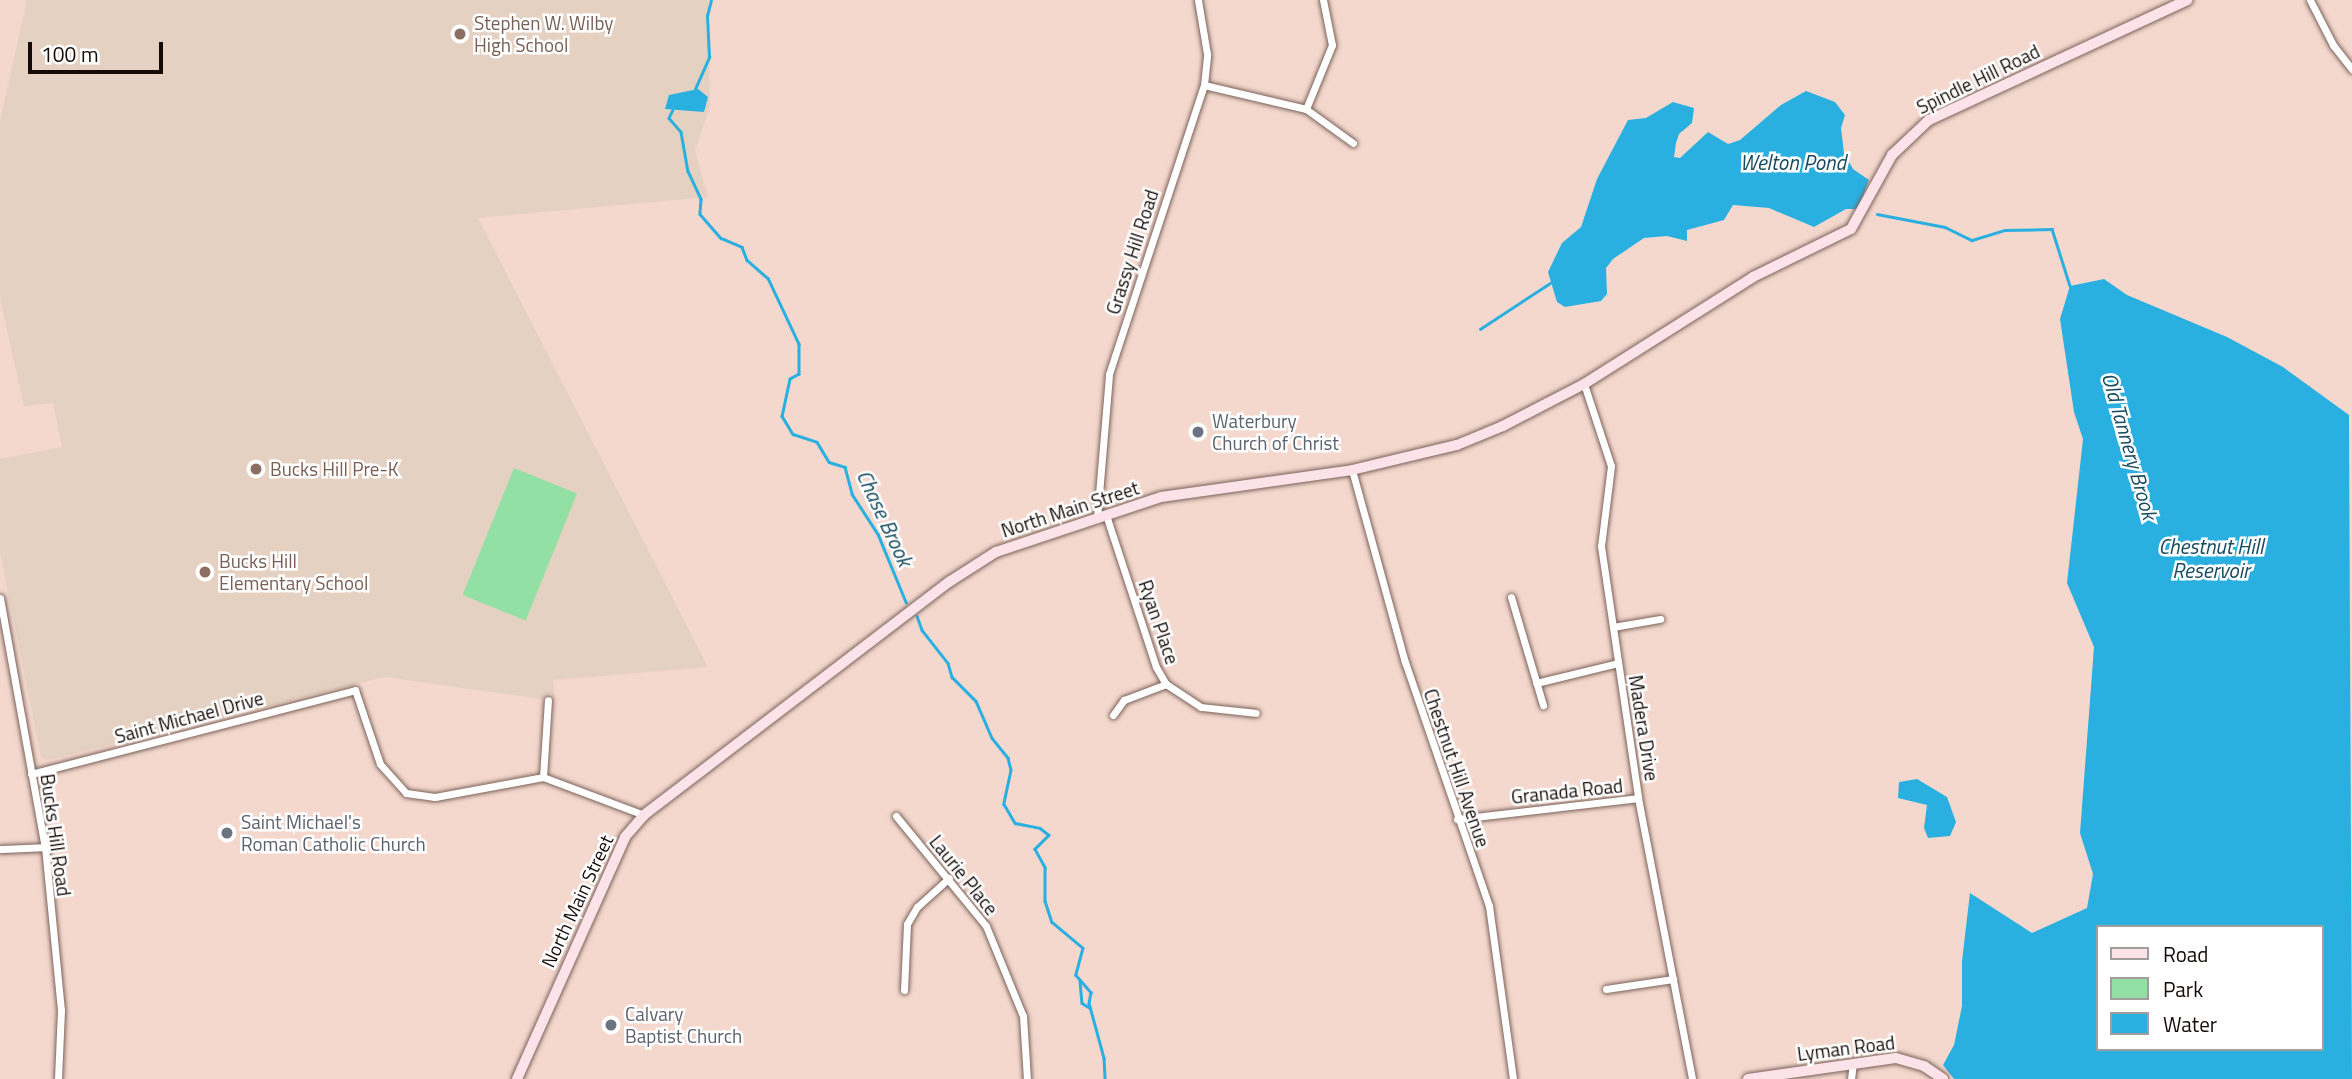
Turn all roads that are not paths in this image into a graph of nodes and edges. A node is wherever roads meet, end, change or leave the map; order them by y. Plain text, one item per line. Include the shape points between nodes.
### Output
1 (1198, 0) edge
2 (1323, 0) edge
3 (2188, 0) edge
4 (2310, 0) edge
5 (2352, 69) edge
6 (1204, 85) junction
7 (1306, 109) junction
8 (1353, 143) dead end
9 (1611, 365) joint
10 (1584, 384) junction
11 (1352, 470) junction
12 (1102, 517) junction
13 (1511, 597) dead end
14 (0, 598) edge
15 (1, 611) edge
16 (1660, 619) dead end
17 (1613, 626) junction
18 (1618, 663) junction
19 (1536, 683) junction
20 (1166, 684) junction
21 (548, 700) dead end
22 (1543, 705) dead end
23 (1256, 713) dead end
24 (1113, 715) dead end
25 (31, 774) junction
26 (542, 776) junction
27 (1638, 798) junction
28 (643, 815) junction
29 (896, 816) dead end
30 (1457, 819) junction
31 (45, 847) junction
32 (0, 849) edge
33 (949, 878) junction
34 (1673, 979) junction
35 (1606, 989) dead end
36 (904, 990) dead end
37 (1853, 1063) junction
38 (58, 1079) edge
39 (517, 1079) edge
40 (1027, 1079) edge
41 (1513, 1079) edge
42 (1692, 1079) edge
43 (1748, 1079) edge
44 (1851, 1079) edge
45 (1942, 1079) edge

1 - 6 street, Grassy Hill Road via 1206,54
2 - 7 street via 1332,45
3 - 9 main road, Spindle Hill Road via 1929,120 1892,155 1851,229 1752,277
4 - 5 street via 2333,45
6 - 7 street
6 - 12 street, Grassy Hill Road via 1109,374 1101,425
7 - 8 street
9 - 10 main road, North Main Street
10 - 11 main road, North Main Street via 1457,445
10 - 17 street, Madera Drive via 1611,466 1601,546
11 - 12 main road, North Main Street via 1210,487
11 - 30 street, Chestnut Hill Avenue via 1405,662
12 - 20 street, Ryan Place
12 - 28 main road, North Main Street via 996,551
13 - 19 street
14 - 15 street, Bucks Hill Road
15 - 25 street, Bucks Hill Road
16 - 17 street
17 - 18 street, Madera Drive
18 - 19 street
18 - 27 street, Madera Drive
19 - 22 street
20 - 23 street, Ryan Place via 1179,697 1201,707
20 - 24 street via 1124,700
21 - 26 street
25 - 26 street, Saint Michael Drive via 355,690 380,764 406,793 435,797
25 - 31 street, Bucks Hill Road
26 - 28 street
27 - 30 street, Granada Road
27 - 34 street, Madera Drive
28 - 39 main road, North Main Street via 625,837
29 - 33 street, Laurie Place
30 - 41 street, Chestnut Hill Avenue via 1489,906
31 - 32 street
31 - 38 street, Bucks Hill Road via 61,1010
33 - 36 street via 917,907 907,924
33 - 40 street, Laurie Place via 986,926 1007,970 1023,1016
34 - 35 street
34 - 42 street, Madera Drive
37 - 43 main road, Lyman Road
37 - 44 street
37 - 45 main road, Lyman Road via 1907,1059

